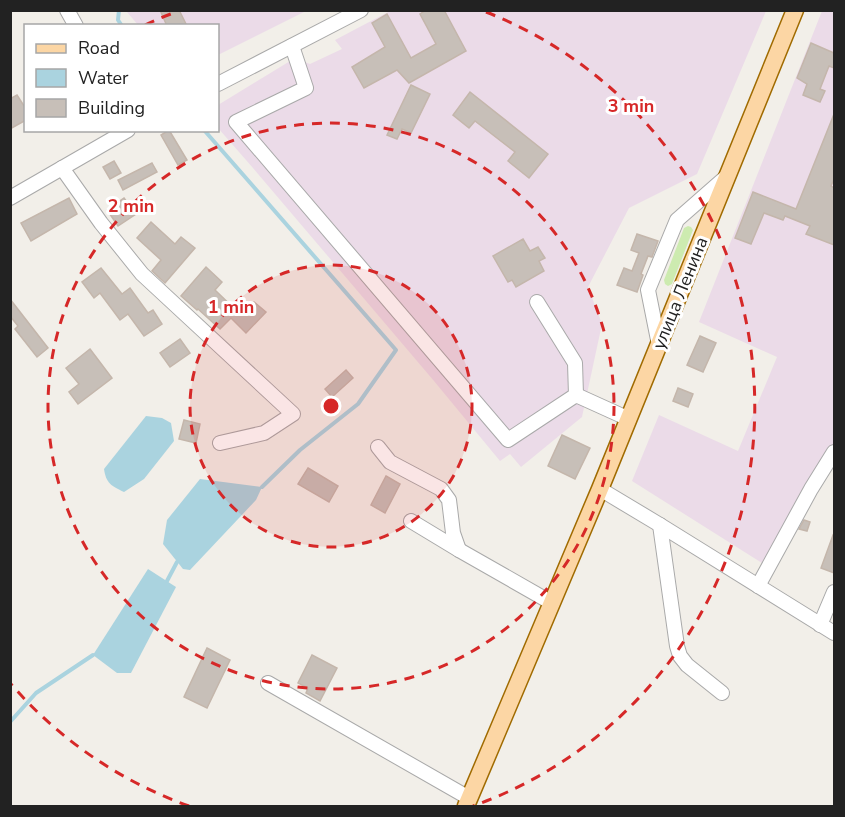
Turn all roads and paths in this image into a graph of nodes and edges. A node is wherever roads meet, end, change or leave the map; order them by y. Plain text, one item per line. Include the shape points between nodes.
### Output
1 (67, 10) edge
2 (361, 10) edge
3 (795, 10) edge
4 (75, 24) edge
5 (292, 46) junction
6 (219, 83) edge
7 (125, 132) edge
8 (62, 168) junction
9 (728, 176) junction
10 (12, 192) edge
11 (537, 302) dead end
12 (659, 345) junction
13 (576, 395) junction
14 (629, 419) junction
15 (220, 443) dead end
16 (378, 447) dead end
17 (834, 452) edge
18 (600, 489) junction
19 (411, 521) dead end
20 (660, 525) junction
21 (459, 550) junction
22 (758, 586) junction
23 (834, 592) edge
24 (552, 603) junction
25 (820, 625) junction
26 (834, 633) edge
27 (268, 682) dead end
28 (722, 693) dead end
29 (468, 802) edge

1 - 4 street
2 - 5 street
3 - 9 main road, улица Ленина
5 - 6 street
5 - 13 street via 306,88 236,122 508,440
7 - 8 street
8 - 10 street
8 - 15 street via 142,274 293,414 264,433
9 - 12 main road, улица Ленина
9 - 12 street via 677,220 648,290
11 - 13 street via 574,363
12 - 14 main road, улица Ленина
13 - 14 street
14 - 18 main road, улица Ленина
16 - 21 street via 390,462 441,489 448,500
17 - 22 street
18 - 20 street
18 - 24 main road, улица Ленина
19 - 21 street
20 - 22 street
20 - 28 street via 676,646 687,665
21 - 24 street
22 - 25 street
23 - 25 street
24 - 29 main road, улица Ленина
25 - 26 street
27 - 29 street

